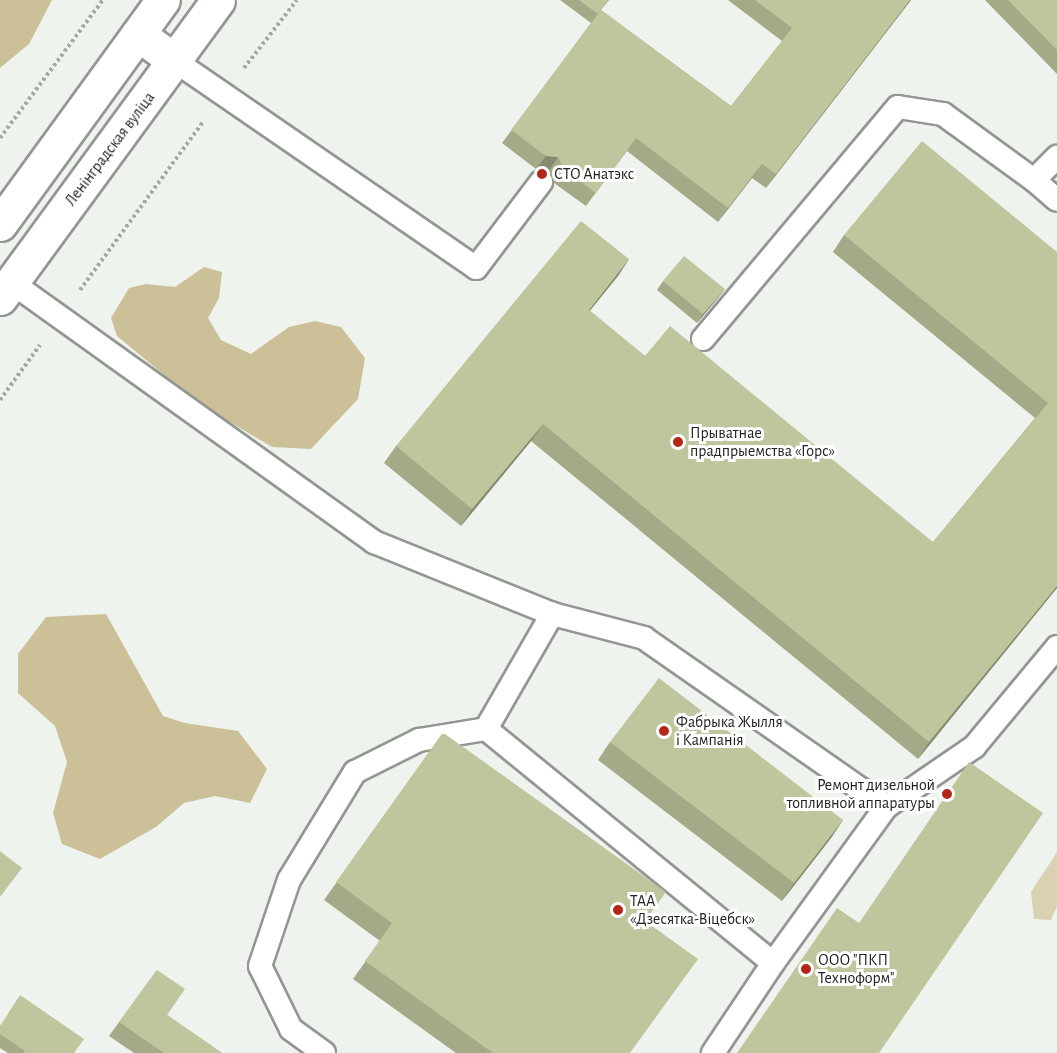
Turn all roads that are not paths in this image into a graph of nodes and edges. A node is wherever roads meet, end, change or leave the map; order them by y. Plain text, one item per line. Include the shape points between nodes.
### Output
1 (163, 0) edge
2 (218, 0) edge
3 (138, 34) junction
4 (175, 60) junction
5 (1057, 157) edge
6 (1034, 180) junction
7 (541, 182) dead end
8 (1057, 200) edge
9 (0, 224) edge
10 (4, 285) edge
11 (703, 339) dead end
12 (552, 614) junction
13 (1057, 647) edge
14 (486, 729) junction
15 (886, 807) junction
16 (773, 963) junction
17 (324, 1053) edge
18 (712, 1053) edge

1 - 3 main road
2 - 4 main road, Ленінградская вуліца
3 - 4 main road
3 - 9 main road
4 - 7 lane via 476,268
4 - 10 main road, Ленінградская вуліца
5 - 6 lane
6 - 8 lane
6 - 11 lane via 943,114 898,107
10 - 12 lane via 61,316 374,542
12 - 14 lane
12 - 15 lane via 644,638
13 - 15 lane via 974,747
14 - 16 lane
14 - 17 lane via 419,740 355,772 289,880 260,966 291,1029
15 - 16 lane
16 - 18 lane

